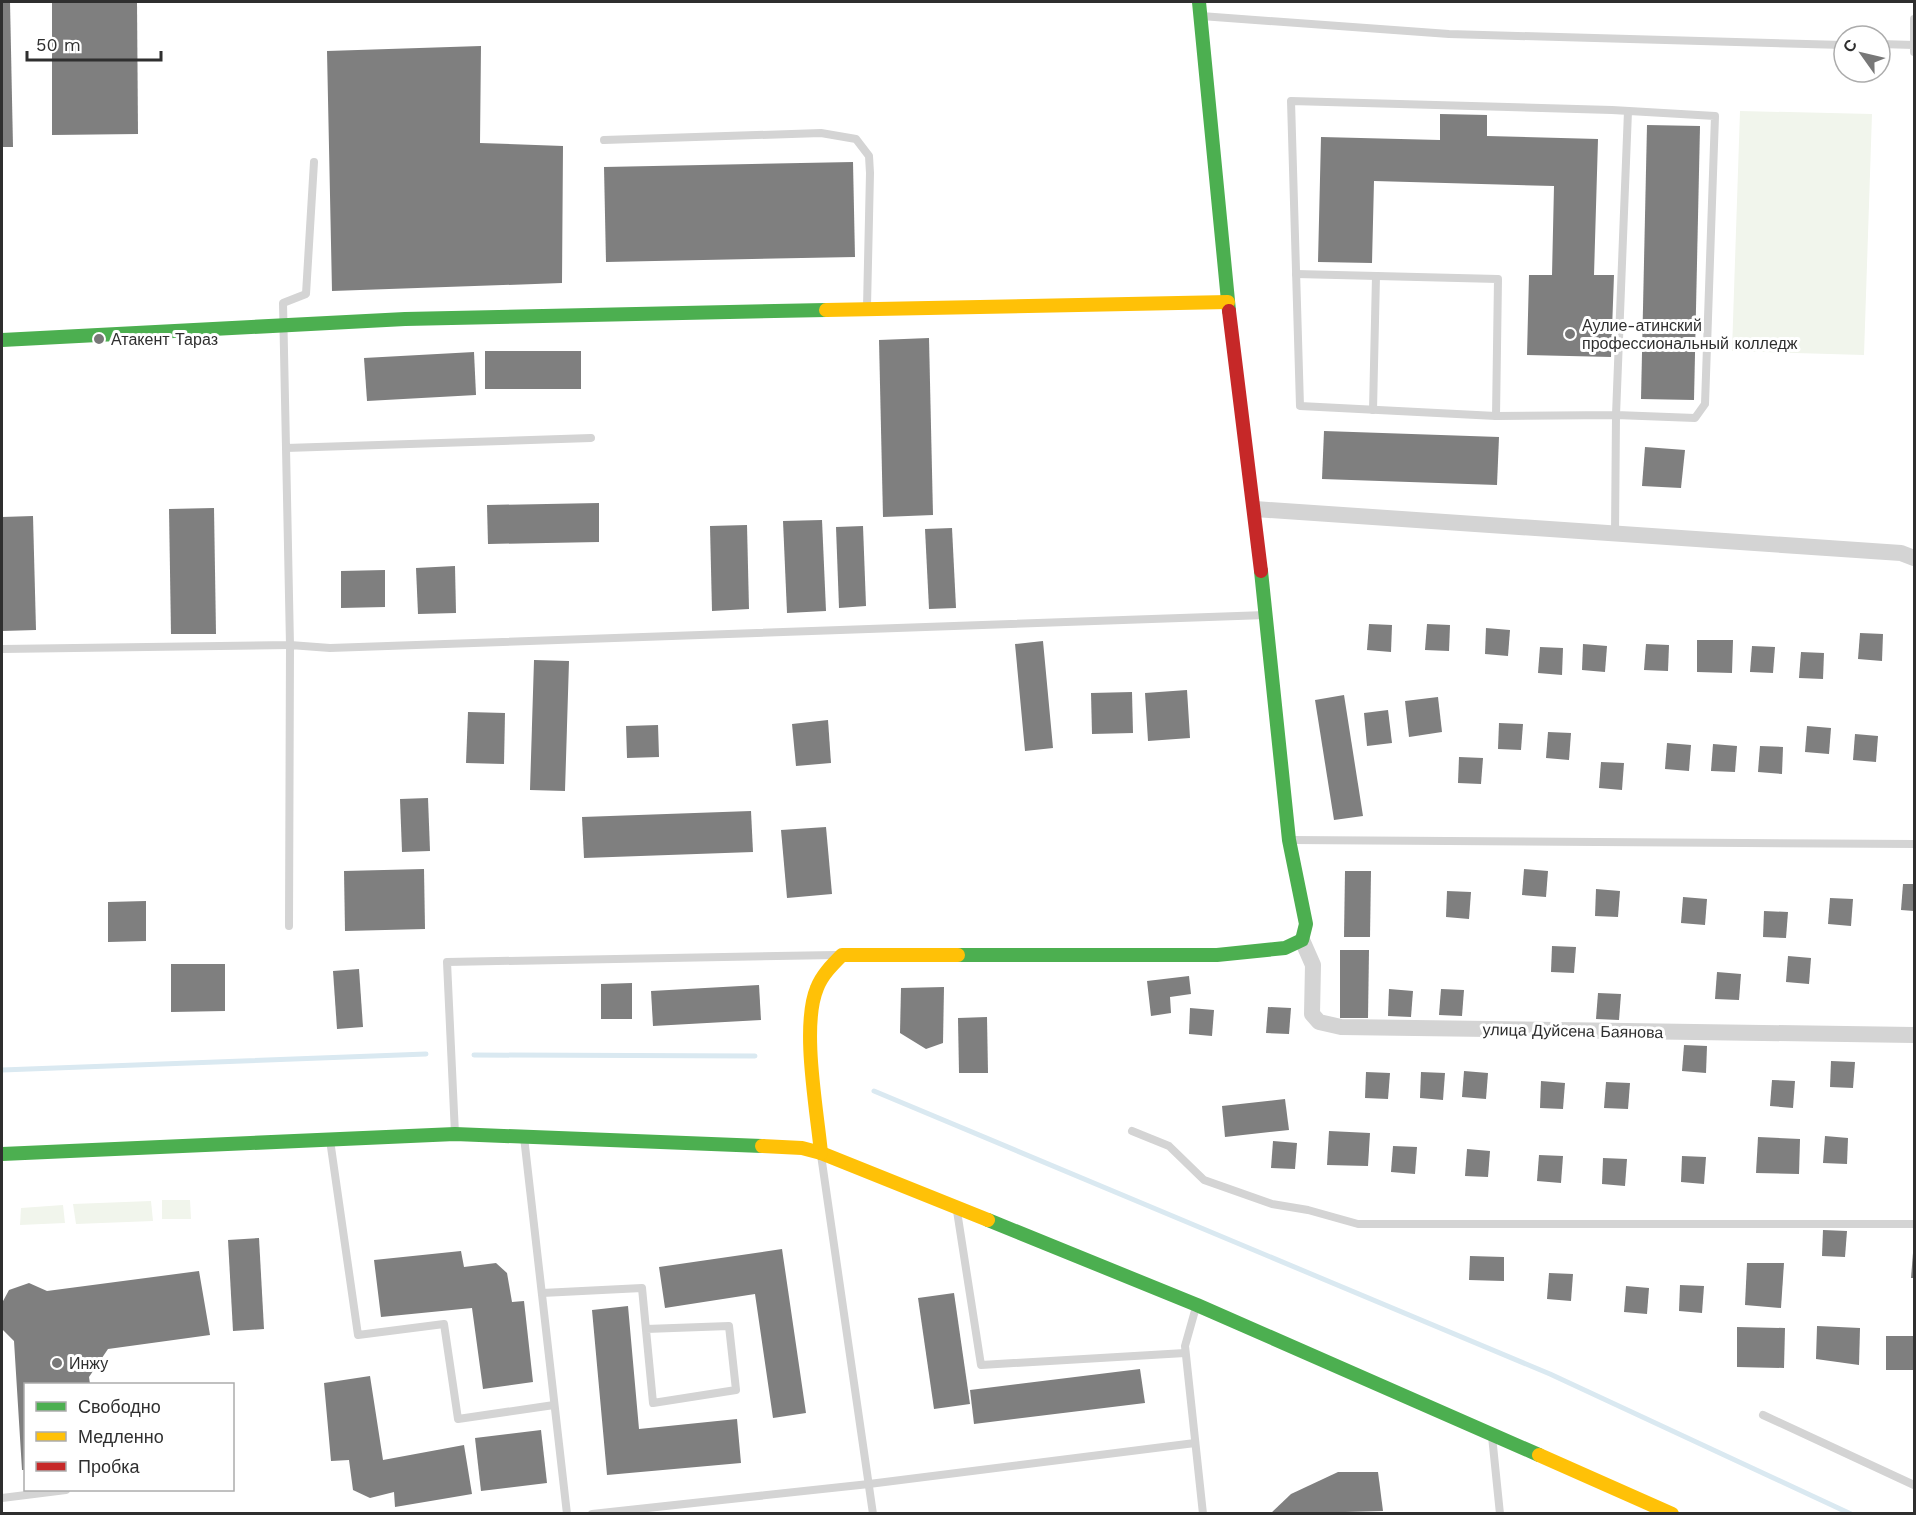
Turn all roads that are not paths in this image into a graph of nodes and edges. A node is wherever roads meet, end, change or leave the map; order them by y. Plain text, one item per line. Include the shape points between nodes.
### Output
1 (1199, 2) edge
2 (1201, 16) junction
3 (1914, 19) edge
4 (1892, 44) edge
5 (1832, 45) edge
6 (1914, 45) edge
7 (1914, 52) edge
8 (1628, 111) junction
9 (604, 140) dead end
10 (314, 162) dead end
11 (1296, 274) junction
12 (1376, 276) junction
13 (1228, 302) junction
14 (867, 311) junction
15 (284, 325) junction
16 (2, 340) edge
17 (1373, 410) junction
18 (1616, 414) junction
19 (1496, 416) junction
20 (591, 438) dead end
21 (286, 448) junction
22 (1255, 509) junction
23 (1615, 536) junction
24 (1914, 558) edge
25 (1266, 615) junction
26 (290, 645) junction
27 (2, 649) edge
28 (1289, 840) junction
29 (1914, 844) edge
30 (289, 926) dead end
31 (1302, 940) junction
32 (842, 955) junction
33 (1914, 1035) edge
34 (1132, 1131) dead end
35 (455, 1134) junction
36 (524, 1137) junction
37 (330, 1140) junction
38 (821, 1153) junction
39 (2, 1154) edge
40 (957, 1208) junction
41 (1914, 1224) edge
42 (542, 1293) junction
43 (1197, 1305) junction
44 (646, 1329) junction
45 (1185, 1353) junction
46 (554, 1405) junction
47 (1763, 1415) dead end
48 (1492, 1434) junction
49 (1195, 1443) junction
50 (869, 1484) junction
51 (1914, 1485) edge
52 (58, 1491) edge
53 (2, 1498) edge
54 (567, 1514) edge
55 (592, 1514) edge
56 (873, 1514) edge
57 (1203, 1514) edge
58 (1500, 1514) edge
59 (1671, 1514) edge

1 - 2 street
2 - 5 lane via 1449,34
2 - 13 street
3 - 6 lane
4 - 6 lane
6 - 7 lane
8 - 11 lane via 1292,101
8 - 18 lane
8 - 18 lane via 1715,116 1705,404 1695,418
9 - 14 lane via 821,133 856,139 869,156
10 - 15 lane via 306,294 283,303
11 - 12 lane
11 - 17 lane via 1300,406
12 - 17 lane
12 - 19 lane via 1498,279
13 - 14 street
13 - 22 street
14 - 15 street via 439,318
15 - 16 street
15 - 21 lane
17 - 19 lane
18 - 19 lane
18 - 23 lane
20 - 21 lane
21 - 26 lane
22 - 23 street
22 - 25 street
23 - 24 street via 1900,553
25 - 26 lane via 330,648
25 - 28 street
26 - 27 lane
26 - 30 lane
28 - 29 lane
28 - 31 street via 1306,924
31 - 32 street via 1285,948 1217,955
31 - 33 street, улица Дуйсена Баянова via 1313,965 1312,1014 1318,1022 1341,1027
32 - 35 lane via 447,962
32 - 38 street via 822,976 814,993 811,1027
34 - 41 lane via 1169,1146 1204,1180 1272,1204 1358,1224
35 - 36 street
35 - 37 street
36 - 38 street via 802,1148
36 - 42 lane
37 - 39 street
37 - 46 lane via 358,1335 444,1324 458,1419
38 - 40 street
38 - 50 lane
40 - 43 street
40 - 45 lane via 981,1365
42 - 44 lane via 642,1288
42 - 46 lane
43 - 45 lane
43 - 48 street
44 - 44 lane via 653,1403 736,1390 729,1326
45 - 49 lane
46 - 54 lane
47 - 51 lane
48 - 58 lane
48 - 59 street
49 - 50 lane
49 - 57 lane
50 - 55 lane
50 - 56 lane
52 - 53 lane

